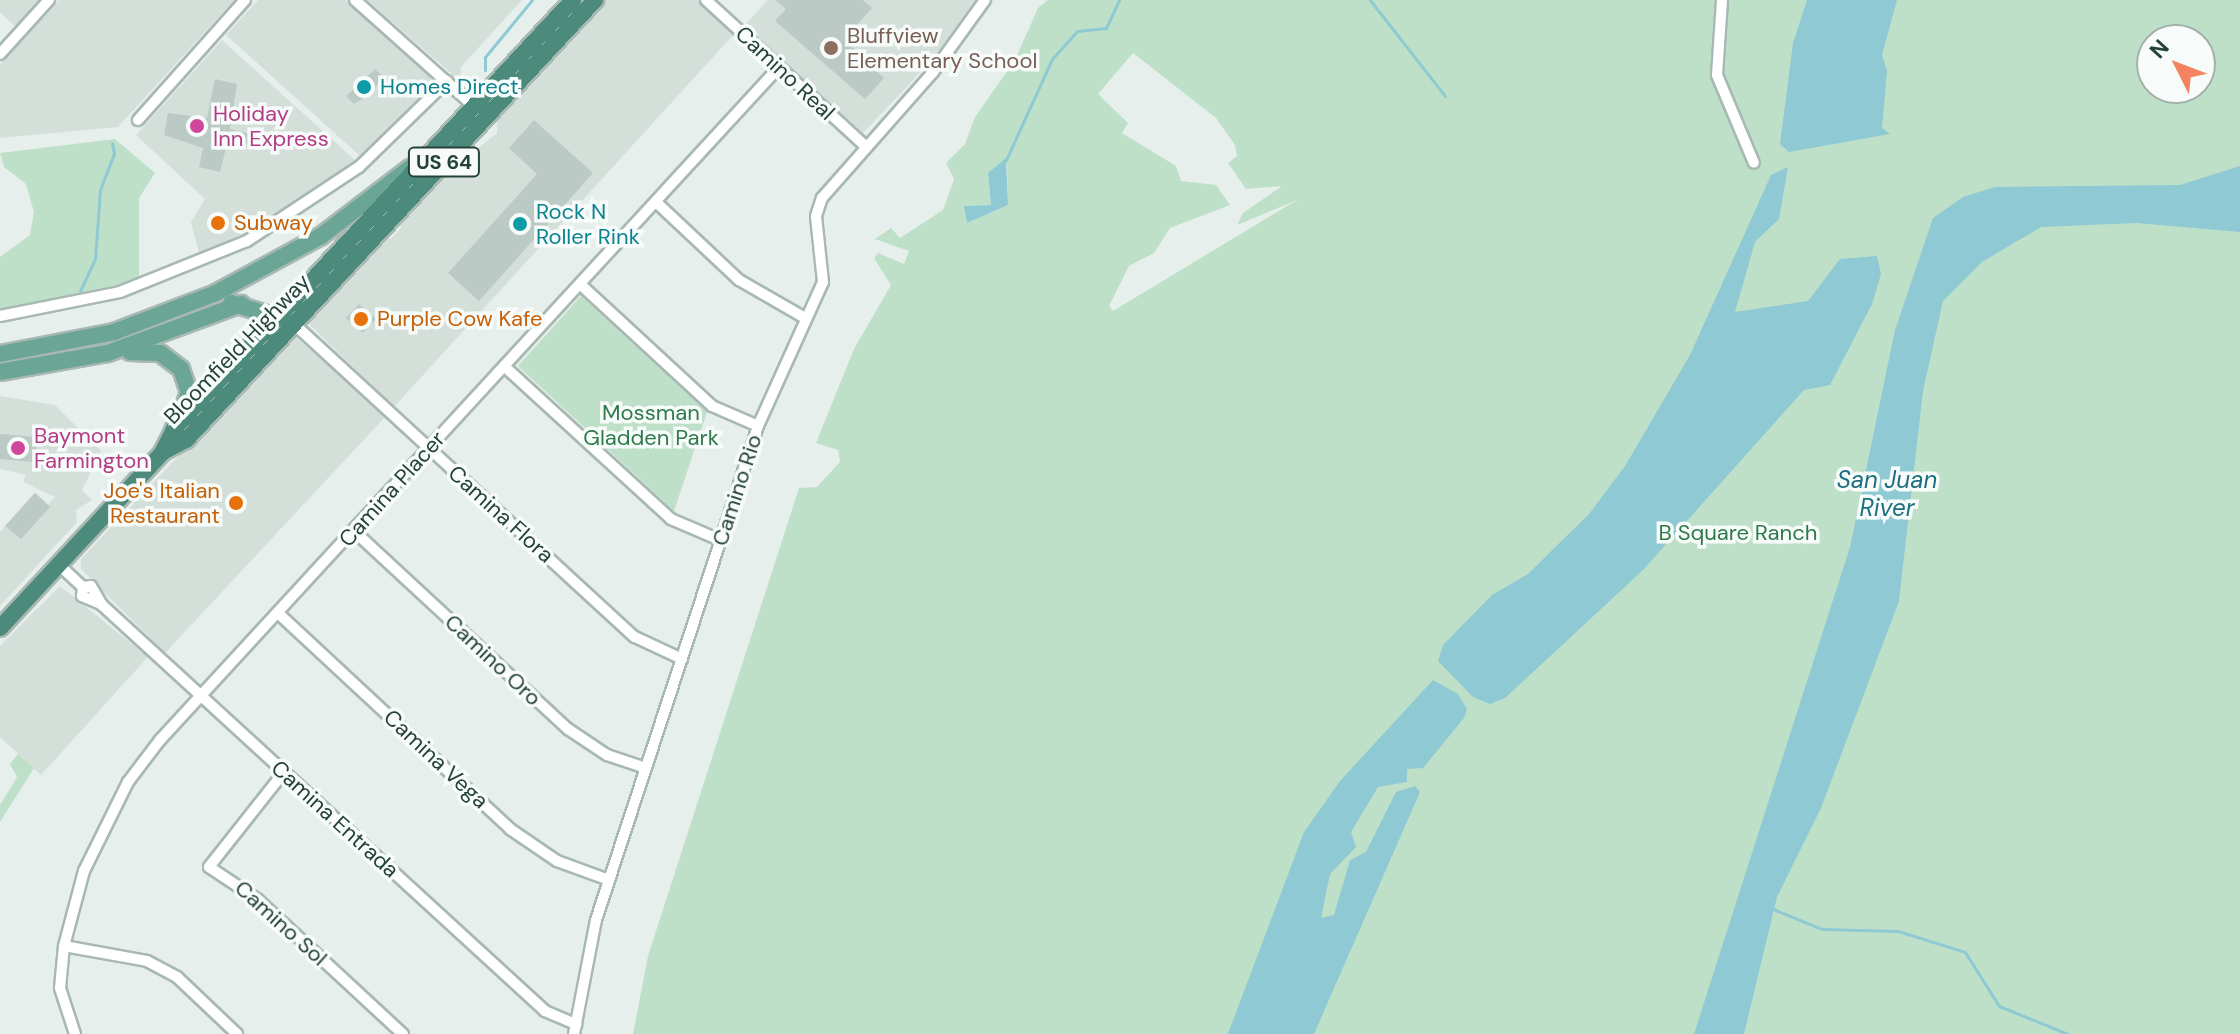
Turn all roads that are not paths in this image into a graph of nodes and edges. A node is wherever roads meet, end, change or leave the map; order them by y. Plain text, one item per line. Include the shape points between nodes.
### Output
1 (49, 0) edge
2 (245, 0) edge
3 (355, 0) edge
4 (573, 0) edge
5 (595, 0) edge
6 (706, 0) edge
7 (985, 0) edge
8 (1722, 0) edge
9 (0, 54) edge
10 (779, 67) junction
11 (447, 81) junction
12 (474, 106) junction
13 (487, 118) junction
14 (138, 120) dead end
15 (438, 143) junction
16 (864, 145) junction
17 (1754, 163) dead end
18 (656, 202) junction
19 (581, 285) junction
20 (241, 304) junction
21 (0, 316) edge
22 (805, 318) junction
23 (286, 319) junction
24 (114, 332) junction
25 (108, 353) junction
26 (0, 354) edge
27 (504, 366) junction
28 (0, 372) edge
29 (758, 426) junction
30 (174, 429) junction
31 (429, 449) junction
32 (162, 453) junction
33 (354, 531) junction
34 (720, 540) junction
35 (58, 564) junction
36 (279, 614) junction
37 (0, 628) edge
38 (682, 659) junction
39 (201, 696) junction
40 (646, 768) junction
41 (284, 772) junction
42 (609, 880) junction
43 (64, 946) junction
44 (575, 1029) edge
45 (75, 1034) edge
46 (237, 1034) edge
47 (403, 1034) edge

1 - 9 street
2 - 14 street
3 - 11 street
4 - 12 highway, Bloomfield Highway / US 64
5 - 13 highway, Bloomfield Highway / US 64
6 - 10 street, Camino Real
7 - 16 street, Camino Rio via 933,72
8 - 17 street via 1717,75
10 - 16 street, Camino Real
10 - 18 street, Camina Placer
11 - 12 street
11 - 21 street via 359,167 247,241 128,290
12 - 13 street
12 - 15 highway, Bloomfield Highway / US 64
13 - 23 highway, Bloomfield Highway / US 64
15 - 23 highway, Bloomfield Highway / US 64
15 - 24 main road via 353,213 277,263
16 - 22 street, Camino Rio via 831,182 816,216 823,282
18 - 19 street, Camina Placer
18 - 22 street via 739,280
19 - 27 street, Camina Placer
19 - 29 street via 712,406
20 - 23 main road
20 - 24 main road via 211,303
20 - 25 main road
22 - 29 street, Camino Rio
23 - 30 highway, Bloomfield Highway / US 64
23 - 31 street, Camina Flora
23 - 32 highway, Bloomfield Highway / US 64 via 186,440
24 - 26 main road
25 - 28 main road
25 - 30 main road via 151,351 178,365 189,392
27 - 31 street, Camina Placer
27 - 34 street via 671,519
29 - 34 street, Camino Rio
30 - 32 highway, Bloomfield Highway / US 64
31 - 33 street, Camina Placer
31 - 38 street, Camina Flora via 635,637
32 - 35 highway, US 64
33 - 36 street, Camina Placer
33 - 40 street, Camino Oro via 568,729 607,755
34 - 38 street, Camino Rio
35 - 37 highway, US 64
35 - 39 street, Camina Entrada via 83,587 101,595 101,604
36 - 39 street, Camina Placer
36 - 42 street, Camina Vega via 510,829 557,861
38 - 40 street, Camino Rio
39 - 41 street, Camina Entrada
39 - 43 street, Camina Placer via 160,740 103,826
40 - 42 street, Camino Rio
41 - 44 street, Camina Entrada via 545,1011
41 - 47 street, Camino Sol via 209,867 257,899
42 - 44 street, Camino Rio
43 - 45 street, Camina Placer via 60,988
43 - 46 street via 147,961 177,977

